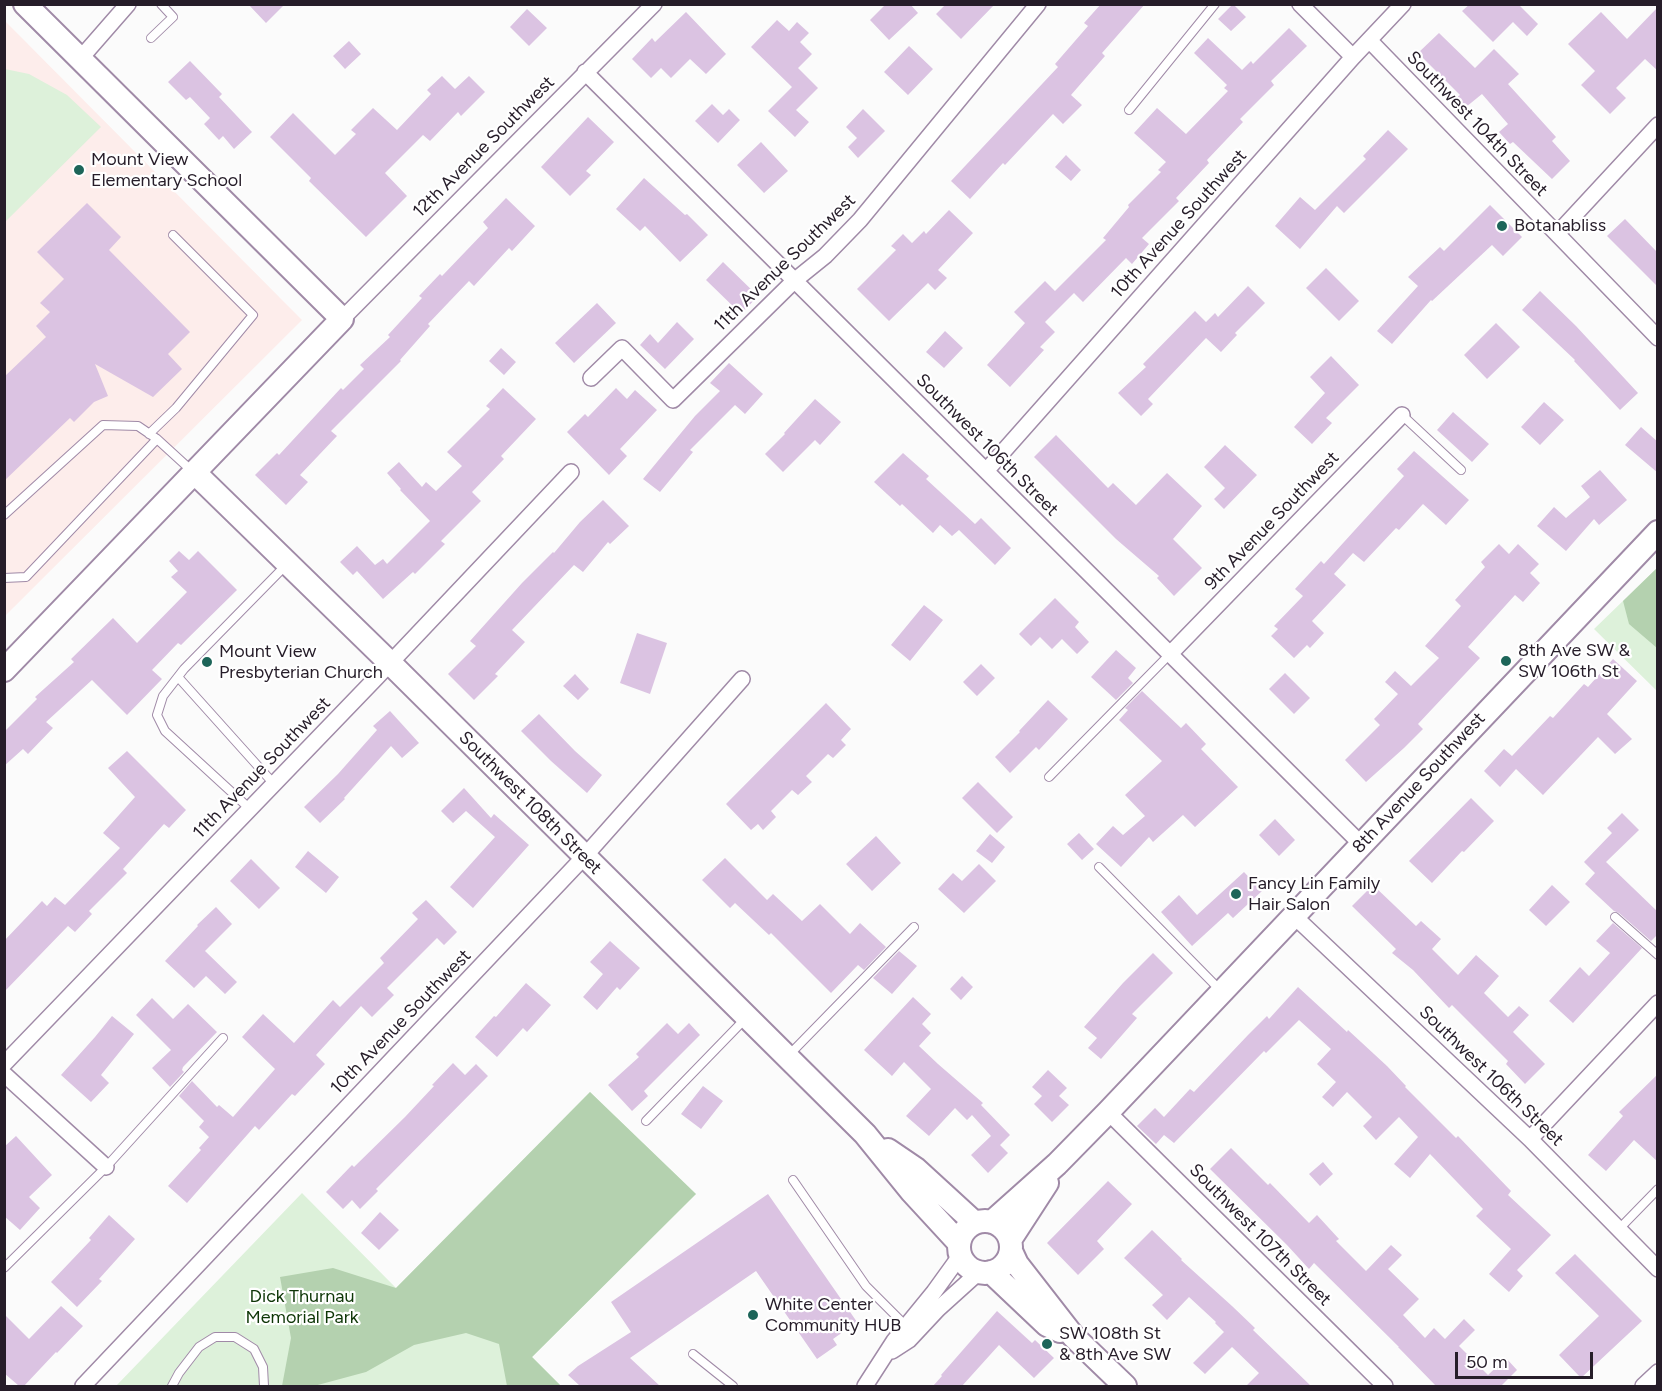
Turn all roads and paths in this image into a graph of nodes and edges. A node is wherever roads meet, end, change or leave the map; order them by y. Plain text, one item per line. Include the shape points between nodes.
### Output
1 (25, 4) edge
2 (128, 4) edge
3 (161, 4) edge
4 (654, 4) edge
5 (1038, 4) edge
6 (1215, 4) edge
7 (1300, 4) edge
8 (1403, 4) edge
9 (151, 38) dead end
10 (1369, 40) junction
11 (1353, 57) junction
12 (80, 59) junction
13 (585, 72) junction
14 (1129, 110) dead end
15 (1658, 125) edge
16 (1557, 234) junction
17 (172, 236) dead end
18 (794, 281) junction
19 (342, 319) junction
20 (1658, 338) edge
21 (591, 378) dead end
22 (1402, 415) joint
23 (149, 434) junction
24 (157, 439) junction
25 (1461, 470) dead end
26 (571, 471) dead end
27 (986, 471) junction
28 (195, 473) junction
29 (4, 515) edge
30 (1658, 532) edge
31 (288, 563) junction
32 (4, 578) edge
33 (1170, 654) junction
34 (390, 663) junction
35 (4, 670) edge
36 (178, 677) junction
37 (742, 679) dead end
38 (1049, 777) dead end
39 (274, 784) junction
40 (250, 809) junction
41 (1361, 844) junction
42 (585, 857) junction
43 (1099, 867) dead end
44 (1294, 916) junction
45 (1615, 918) dead end
46 (914, 927) dead end
47 (1658, 955) edge
48 (1222, 992) junction
49 (1658, 1003) edge
50 (747, 1017) junction
51 (223, 1038) dead end
52 (787, 1057) junction
53 (4, 1064) edge
54 (4, 1074) edge
55 (1108, 1112) junction
56 (646, 1121) dead end
57 (865, 1134) junction
58 (1530, 1139) junction
59 (1057, 1164) junction
60 (106, 1167) junction
61 (793, 1180) dead end
62 (1658, 1189) edge
63 (983, 1222) junction
64 (1619, 1229) junction
65 (1010, 1245) junction
66 (959, 1249) junction
67 (4, 1268) edge
68 (1658, 1269) edge
69 (985, 1272) junction
70 (910, 1330) junction
71 (1073, 1336) junction
72 (693, 1354) dead end
73 (1658, 1372) edge
74 (84, 1386) edge
75 (172, 1386) edge
76 (264, 1386) edge
77 (733, 1386) edge
78 (866, 1386) edge
79 (1125, 1386) edge
80 (1385, 1386) edge
81 (1643, 1386) edge

1 - 12 street
2 - 12 street
3 - 9 lane via 173,17
4 - 13 street, 12th Avenue Southwest
5 - 18 street, 11th Avenue Southwest via 860,220
6 - 14 lane
7 - 11 street
8 - 10 street, 10th Avenue Southwest
10 - 11 street, 10th Avenue Southwest
10 - 16 street, Southwest 104th Street
11 - 27 street, 10th Avenue Southwest
12 - 19 street
13 - 18 street, Southwest 106th Street
13 - 19 street, 12th Avenue Southwest
15 - 16 street
16 - 20 street, Southwest 104th Street
17 - 23 lane via 253,315 176,408
18 - 21 street, 11th Avenue Southwest via 673,400 622,348
18 - 27 street, Southwest 106th Street
19 - 28 street
22 - 25 lane
22 - 33 street, 9th Avenue Southwest
23 - 24 lane
23 - 29 lane via 138,426 103,425
24 - 28 lane
24 - 32 lane via 26,577
26 - 34 street, 11th Avenue Southwest
27 - 33 street, Southwest 106th Street
28 - 31 street, Southwest 108th Street
28 - 35 street
30 - 41 street, 8th Avenue Southwest
31 - 34 street, Southwest 108th Street
31 - 36 lane
33 - 38 lane
33 - 41 street, Southwest 106th Street
34 - 39 street, 11th Avenue Southwest
34 - 42 street, Southwest 108th Street
36 - 39 lane
36 - 40 lane via 163,696 157,715 165,731
37 - 42 street, 10th Avenue Southwest
39 - 40 street, 11th Avenue Southwest
40 - 53 street, 11th Avenue Southwest
41 - 44 street, 8th Avenue Southwest
42 - 50 street, Southwest 108th Street
42 - 74 street, 10th Avenue Southwest
43 - 48 lane
44 - 48 street, 8th Avenue Southwest
44 - 58 street, Southwest 106th Street
45 - 47 lane
46 - 52 lane
48 - 55 street, 8th Avenue Southwest
49 - 58 street
50 - 52 street, Southwest 108th Street
50 - 56 lane
51 - 60 lane
52 - 57 street, Southwest 108th Street
54 - 60 street
55 - 59 street, 8th Avenue Southwest
55 - 80 street, Southwest 107th Street
57 - 63 street, Southwest 108th Street
57 - 66 street, Southwest 108th Street
58 - 64 street, Southwest 106th Street
59 - 63 street, 8th Avenue Southwest
59 - 65 street, 8th Avenue Southwest
60 - 67 lane
61 - 70 lane via 866,1286
62 - 64 lane
63 - 65 street via 1003,1228
63 - 66 street, 8th Avenue Southwest via 964,1231
64 - 68 street, Southwest 106th Street
65 - 69 street, 8th Avenue Southwest via 1004,1264
65 - 71 street via 1017,1264
66 - 69 street via 968,1267
66 - 70 street, 8th Avenue Southwest
69 - 70 street, 8th Avenue Southwest
69 - 71 street via 1047,1325
70 - 78 street, 8th Avenue Southwest via 885,1356
71 - 79 street
72 - 77 lane
73 - 81 street
75 - 76 lane via 199,1347 215,1336 235,1337 254,1349 263,1367

